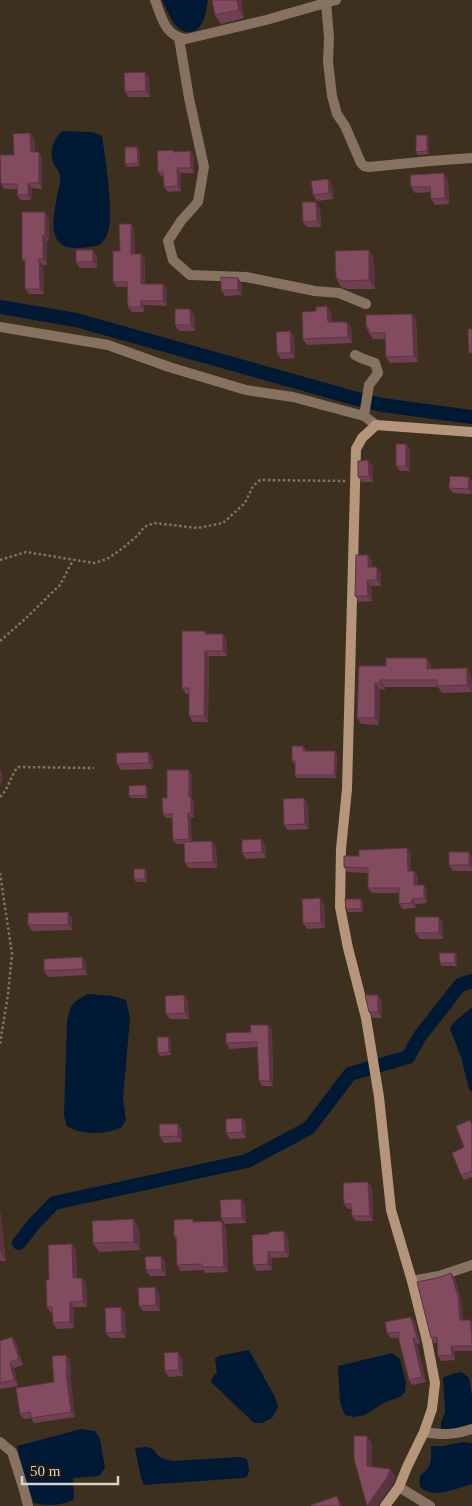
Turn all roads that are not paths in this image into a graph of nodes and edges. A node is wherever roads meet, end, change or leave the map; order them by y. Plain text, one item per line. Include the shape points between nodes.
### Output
1 (155, 0) edge
2 (331, 2) edge
3 (179, 38) junction
4 (472, 158) edge
5 (366, 304) dead end
6 (0, 327) edge
7 (355, 355) dead end
8 (365, 412) junction
9 (376, 425) junction
10 (472, 432) edge
11 (472, 1265) edge
12 (412, 1281) junction
13 (472, 1430) edge
14 (424, 1432) junction
15 (0, 1442) edge
16 (399, 1487) junction
17 (28, 1506) edge
18 (385, 1506) edge
19 (430, 1506) edge

1 - 3 street via 165,26
2 - 3 street via 217,32
2 - 4 street via 328,62 332,96 360,163 375,167
3 - 5 street via 188,98 204,167 198,202 168,241 173,260 190,275 246,277 339,293
6 - 8 street via 108,344 169,367 246,390
7 - 8 street via 375,363 378,373 369,385
8 - 9 street
9 - 10 main road
9 - 12 main road via 362,438 356,450 347,789 340,907 366,1018 379,1098 391,1210
11 - 12 street
12 - 14 main road via 434,1383 432,1409
13 - 14 street via 458,1434
14 - 16 main road
15 - 17 street via 12,1452
16 - 18 main road
16 - 19 street

